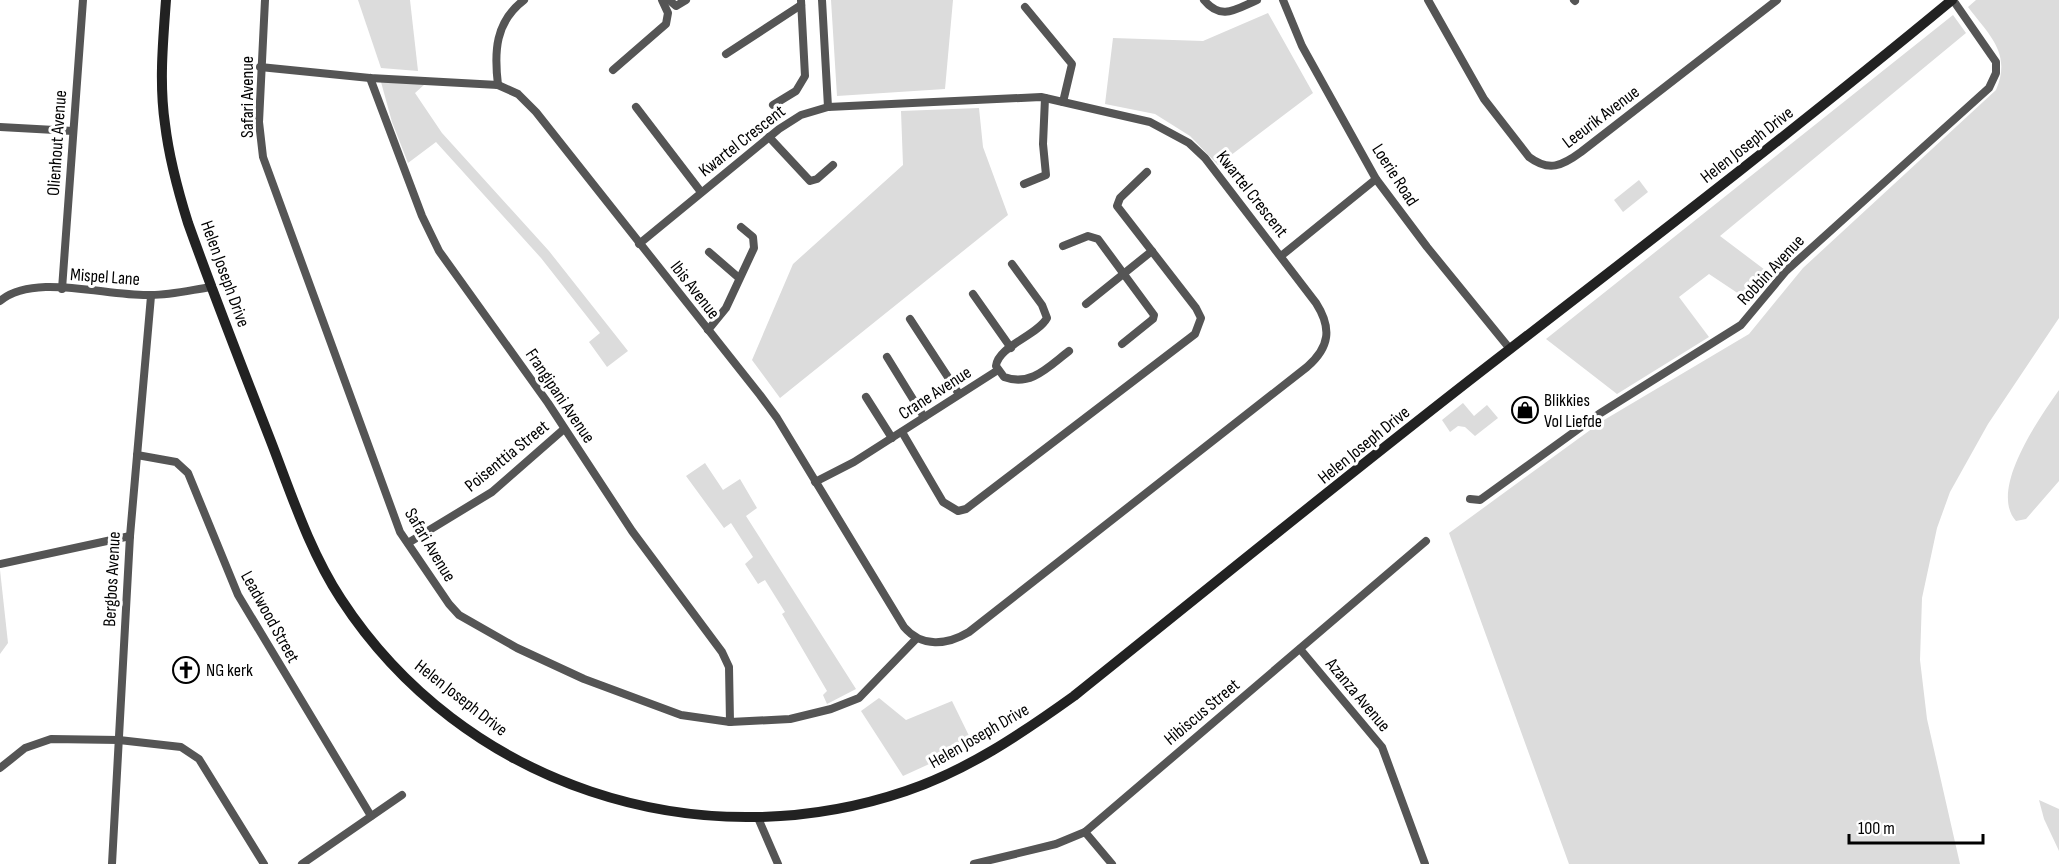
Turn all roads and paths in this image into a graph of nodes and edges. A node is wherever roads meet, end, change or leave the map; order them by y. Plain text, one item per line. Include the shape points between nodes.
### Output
1 (83, 0) edge
2 (166, 0) edge
3 (265, 0) edge
4 (524, 0) edge
5 (662, 0) edge
6 (669, 0) edge
7 (686, 0) edge
8 (822, 0) edge
9 (1204, 0) edge
10 (1257, 0) edge
11 (1283, 0) edge
12 (1428, 0) edge
13 (1777, 0) edge
14 (1952, 0) edge
15 (801, 2) edge
16 (1025, 7) dead end
17 (726, 54) dead end
18 (260, 67) junction
19 (614, 70) dead end
20 (370, 78) junction
21 (498, 85) junction
22 (1045, 98) junction
23 (1063, 102) junction
24 (773, 105) dead end
25 (636, 107) dead end
26 (828, 107) junction
27 (0, 127) edge
28 (73, 131) junction
29 (769, 137) junction
30 (833, 165) dead end
31 (1148, 172) dead end
32 (1376, 179) junction
33 (1024, 184) dead end
34 (701, 192) junction
35 (741, 227) dead end
36 (639, 244) junction
37 (1064, 246) dead end
38 (1152, 251) junction
39 (709, 252) dead end
40 (1281, 256) junction
41 (1012, 264) dead end
42 (1124, 273) junction
43 (739, 278) junction
44 (211, 287) junction
45 (62, 289) junction
46 (973, 294) dead end
47 (151, 296) junction
48 (0, 301) edge
49 (1086, 304) dead end
50 (910, 319) dead end
51 (708, 330) junction
52 (1122, 344) dead end
53 (1011, 348) junction
54 (1510, 349) junction
55 (1069, 351) dead end
56 (887, 357) dead end
57 (998, 370) junction
58 (959, 394) junction
59 (866, 397) dead end
60 (924, 417) junction
61 (564, 429) junction
62 (902, 432) junction
63 (892, 438) junction
64 (136, 455) junction
65 (815, 482) junction
66 (1470, 498) dead end
67 (130, 536) junction
68 (1426, 541) dead end
69 (408, 543) junction
70 (0, 564) edge
71 (916, 639) junction
72 (1300, 649) junction
73 (730, 722) junction
74 (119, 740) junction
75 (0, 768) edge
76 (402, 795) dead end
77 (371, 816) junction
78 (758, 818) junction
79 (1085, 832) junction
80 (112, 864) edge
81 (264, 864) edge
82 (302, 864) edge
83 (778, 864) edge
84 (974, 864) edge
85 (1112, 864) edge
86 (1425, 864) edge

1 - 28 street, Olienhout Avenue
2 - 44 street, Helen Joseph Drive via 161,67 165,124 174,176
3 - 18 street, Safari Avenue
4 - 21 street via 498,36
5 - 19 street via 668,13 666,24
6 - 7 street via 676,6
8 - 26 street
9 - 10 street via 1212,9 1223,12
11 - 32 street, Loerie Road via 1302,46
12 - 13 street, Leeurik Avenue via 1484,99 1529,157 1538,164 1557,167
14 - 54 street, Helen Joseph Drive via 1824,106
14 - 66 street, Robbin Avenue via 1996,62 1989,88 1800,258 1731,334 1599,414 1480,500
15 - 17 street
15 - 24 street via 803,84
16 - 23 street via 1072,64
18 - 20 street, Ibis Avenue
18 - 69 street, Safari Avenue via 263,157 372,460
20 - 21 street, Ibis Avenue
20 - 61 street, Frangipani Avenue via 432,238
21 - 36 street, Ibis Avenue via 518,94 536,112
22 - 23 street, Kwartel Crescent
22 - 26 street, Kwartel Crescent
22 - 33 street via 1046,175
23 - 40 street, Kwartel Crescent via 1150,122 1189,143
25 - 34 street
26 - 29 street, Kwartel Crescent via 801,115
27 - 28 street
28 - 45 street, Olienhout Avenue
29 - 30 street via 810,181
29 - 34 street, Kwartel Crescent
31 - 38 street via 1116,206
32 - 40 street
32 - 54 street, Loerie Road
34 - 36 street, Kwartel Crescent
35 - 43 street via 755,242
36 - 51 street, Ibis Avenue
37 - 42 street via 1093,236
38 - 42 street
38 - 62 street via 1197,308 1201,318 1195,334 976,505 958,511 943,502
39 - 43 street
40 - 71 street, Kwartel Crescent via 1326,321 1326,341 1316,359 969,632 936,643
41 - 53 street via 1042,304 1047,318
42 - 49 street
42 - 52 street via 1154,317
43 - 51 street via 722,314
44 - 47 street, Mispel Lane
44 - 78 street, Helen Joseph Drive via 326,574 364,631 408,681 466,729 584,790 684,815
45 - 47 street, Mispel Lane
45 - 48 street, Mispel Lane via 20,288
46 - 53 street
47 - 64 street, Bergbos Avenue
50 - 58 street
51 - 65 street, Ibis Avenue via 777,418
53 - 57 street via 999,357
54 - 78 street, Helen Joseph Drive via 1074,696 1012,739 942,778 878,800
55 - 57 street, Crane Avenue via 1024,381 1004,377
56 - 60 street
57 - 58 street, Crane Avenue
58 - 60 street, Crane Avenue
59 - 63 street
60 - 62 street, Crane Avenue
61 - 69 street, Poisenttia Street via 492,492
61 - 73 street, Frangipani Avenue via 632,531 722,652 729,667
62 - 63 street, Crane Avenue
63 - 65 street, Crane Avenue
64 - 67 street, Bergbos Avenue
64 - 77 street, Leadwood Street via 176,462 188,473 238,595
65 - 71 street, Ibis Avenue via 904,627
67 - 70 street
67 - 74 street, Bergbos Avenue
68 - 72 street, Hibiscus Street
69 - 73 street, Safari Avenue via 448,604 474,624 584,679 666,710
71 - 73 street, Safari Avenue via 859,698 790,719
72 - 79 street, Hibiscus Street
72 - 86 street, Azanza Avenue via 1382,747
74 - 75 street via 41,740
74 - 80 street, Bergbos Avenue
74 - 81 street via 175,745 194,754
76 - 77 street
77 - 82 street
78 - 83 street
79 - 84 street, Hibiscus Street via 1056,844
79 - 85 street

